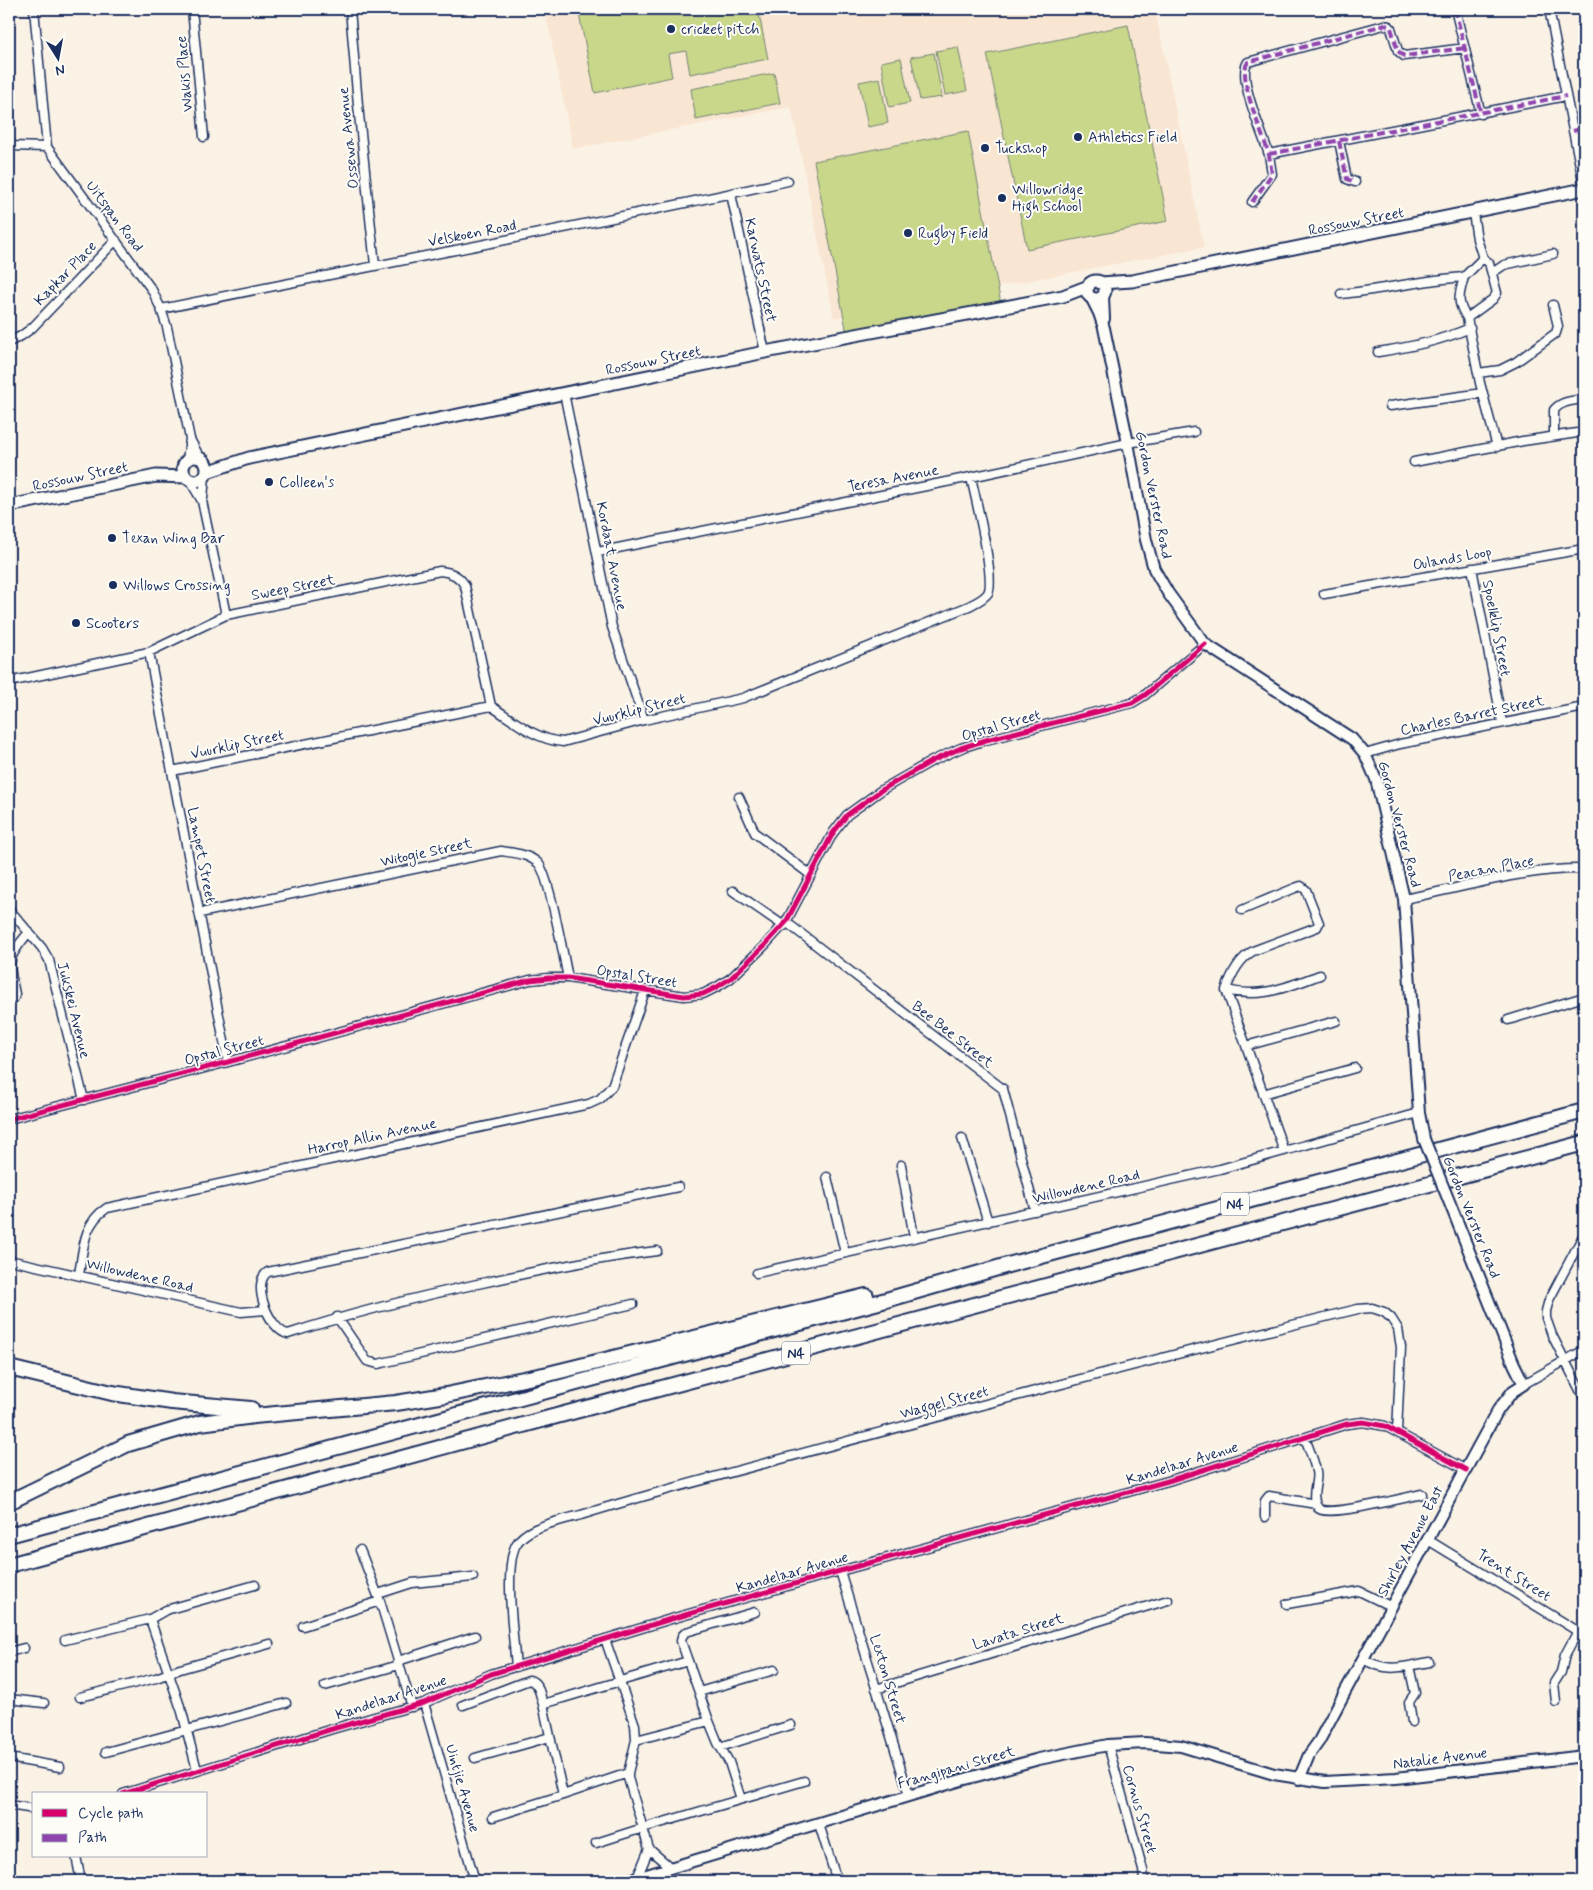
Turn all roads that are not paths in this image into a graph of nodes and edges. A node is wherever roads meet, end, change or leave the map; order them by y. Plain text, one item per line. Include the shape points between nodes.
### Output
1 (34, 9) edge
2 (192, 9) edge
3 (350, 9) edge
4 (1455, 9) edge
5 (1567, 9) edge
6 (1550, 10) edge
7 (1465, 48) junction
8 (1566, 96) junction
9 (1481, 114) junction
10 (1584, 128) edge
11 (1573, 130) junction
12 (204, 137) dead end
13 (1339, 141) junction
14 (9, 146) edge
15 (47, 147) junction
16 (1269, 154) junction
17 (788, 181) dead end
18 (1355, 182) dead end
19 (1584, 188) edge
20 (731, 194) junction
21 (1252, 202) dead end
22 (1473, 213) junction
23 (116, 240) junction
24 (1553, 254) dead end
25 (1483, 258) junction
26 (375, 265) junction
27 (1492, 273) junction
28 (1464, 277) junction
29 (1096, 292) junction
30 (1341, 294) dead end
31 (1553, 305) dead end
32 (162, 309) junction
33 (1467, 318) junction
34 (1470, 328) junction
35 (9, 342) edge
36 (765, 352) junction
37 (1378, 352) dead end
38 (1478, 373) junction
39 (1483, 392) junction
40 (564, 393) junction
41 (1583, 399) edge
42 (1390, 406) dead end
43 (1194, 432) dead end
44 (1584, 432) edge
45 (1554, 436) junction
46 (190, 439) junction
47 (1128, 443) junction
48 (1497, 447) junction
49 (201, 458) junction
50 (249, 458) junction
51 (186, 460) junction
52 (1414, 462) dead end
53 (206, 474) junction
54 (156, 476) junction
55 (971, 477) junction
56 (188, 478) junction
57 (202, 501) junction
58 (9, 506) edge
59 (1584, 549) edge
60 (598, 552) junction
61 (1472, 568) junction
62 (1324, 594) dead end
63 (226, 615) junction
64 (1205, 644) junction
65 (149, 652) junction
66 (9, 682) edge
67 (491, 706) junction
68 (1584, 707) edge
69 (644, 720) junction
70 (1502, 722) junction
71 (1365, 754) junction
72 (172, 771) junction
73 (739, 798) dead end
74 (1584, 869) edge
75 (811, 875) junction
76 (733, 891) dead end
77 (1404, 899) junction
78 (9, 909) edge
79 (1242, 910) dead end
80 (200, 913) junction
81 (785, 924) junction
82 (29, 932) junction
83 (1320, 975) dead end
84 (568, 978) junction
85 (645, 990) junction
86 (1226, 990) junction
87 (1584, 997) edge
88 (9, 1001) edge
89 (1508, 1020) dead end
90 (1336, 1021) dead end
91 (1246, 1046) junction
92 (228, 1062) junction
93 (1355, 1068) dead end
94 (1263, 1094) junction
95 (84, 1100) junction
96 (1584, 1111) edge
97 (1419, 1112) junction
98 (9, 1119) edge
99 (962, 1138) dead end
100 (1584, 1143) edge
101 (1284, 1151) junction
102 (901, 1165) dead end
103 (827, 1177) dead end
104 (678, 1187) dead end
105 (1035, 1212) junction
106 (988, 1222) junction
107 (1584, 1234) edge
108 (914, 1237) junction
109 (657, 1251) dead end
110 (845, 1253) junction
111 (9, 1260) edge
112 (1008, 1265) junction
113 (757, 1273) dead end
114 (79, 1275) junction
115 (633, 1304) dead end
116 (265, 1310) junction
117 (337, 1318) junction
118 (1584, 1350) edge
119 (1565, 1361) junction
120 (9, 1368) edge
121 (1524, 1384) junction
122 (1584, 1398) edge
123 (304, 1412) junction
124 (1397, 1432) junction
125 (1306, 1438) junction
126 (1466, 1470) junction
127 (1422, 1494) dead end
128 (9, 1502) edge
129 (1316, 1504) junction
130 (1266, 1517) dead end
131 (9, 1535) edge
132 (1428, 1540) junction
133 (360, 1550) dead end
134 (9, 1565) edge
135 (840, 1570) junction
136 (472, 1577) dead end
137 (255, 1585) dead end
138 (379, 1598) junction
139 (1168, 1600) dead end
140 (1287, 1604) dead end
141 (1392, 1607) junction
142 (755, 1612) dead end
143 (150, 1619) junction
144 (303, 1626) dead end
145 (1581, 1633) edge
146 (475, 1636) dead end
147 (65, 1640) dead end
148 (605, 1640) junction
149 (268, 1644) dead end
150 (24, 1648) dead end
151 (9, 1652) edge
152 (1363, 1659) junction
153 (688, 1661) junction
154 (1429, 1662) dead end
155 (399, 1663) junction
156 (1409, 1666) junction
157 (516, 1667) junction
158 (774, 1670) dead end
159 (168, 1674) junction
160 (620, 1681) junction
161 (325, 1686) dead end
162 (876, 1689) junction
163 (699, 1692) junction
164 (80, 1698) dead end
165 (9, 1699) edge
166 (1556, 1702) dead end
167 (44, 1703) dead end
168 (286, 1703) dead end
169 (424, 1703) junction
170 (543, 1704) junction
171 (463, 1705) dead end
172 (412, 1707) junction
173 (708, 1721) junction
174 (1412, 1722) dead end
175 (791, 1725) dead end
176 (186, 1732) junction
177 (550, 1737) junction
178 (636, 1740) junction
179 (1108, 1745) junction
180 (720, 1746) junction
181 (106, 1752) dead end
182 (1584, 1756) edge
183 (9, 1758) edge
184 (475, 1758) dead end
185 (60, 1767) dead end
186 (197, 1770) junction
187 (628, 1773) junction
188 (1299, 1779) junction
189 (804, 1781) dead end
190 (129, 1792) edge
191 (563, 1795) junction
192 (909, 1795) junction
193 (741, 1799) junction
194 (9, 1805) edge
195 (32, 1809) edge
196 (493, 1817) dead end
197 (819, 1824) junction
198 (643, 1828) junction
199 (596, 1843) dead end
200 (649, 1849) junction
201 (76, 1858) edge
202 (671, 1868) junction
203 (638, 1878) junction
204 (81, 1881) edge
205 (475, 1881) edge
206 (627, 1881) edge
207 (837, 1881) edge
208 (1144, 1881) edge

1 - 15 street
2 - 12 street, Wakis Place
3 - 26 street, Ossewa Avenue
4 - 7 street
5 - 6 street
6 - 8 street
7 - 9 street
7 - 16 street via 1404,56 1398,51 1391,28 1384,26 1248,62 1245,69 1252,109
8 - 9 street
8 - 11 street
9 - 13 street
10 - 11 street
11 - 19 street
13 - 16 street
13 - 18 street via 1348,180
14 - 15 street
15 - 23 street, Uitspan Road
16 - 21 street via 1272,174
17 - 20 street, Velskoen Road
19 - 22 main road, Rossouw Street
20 - 26 street, Velskoen Road
20 - 36 street, Karwats Street
22 - 25 street
22 - 29 main road, Rossouw Street via 1132,281
23 - 32 street, Uitspan Road
23 - 35 street, Kapkar Place via 32,328
24 - 27 street via 1504,265
25 - 27 street via 1490,263
25 - 28 street
26 - 32 street, Velskoen Road
27 - 33 street via 1497,294
28 - 30 street
28 - 33 street via 1459,302
29 - 36 main road, Rossouw Street
29 - 47 street, Gordon Verster Road
31 - 38 street via 1558,326 1556,333 1516,362 1500,370
32 - 46 street, Uitspan Road
33 - 34 street
34 - 37 street via 1428,343
34 - 38 street
36 - 40 main road, Rossouw Street
38 - 39 street
39 - 42 street
39 - 48 street
40 - 50 main road, Rossouw Street
40 - 60 street, Kordaat Avenue
41 - 45 street via 1564,402 1554,410
43 - 47 street, Teresa Avenue
44 - 45 street
45 - 48 street
46 - 49 street, Uitspan Road
46 - 51 street, Uitspan Road
47 - 55 street, Teresa Avenue
47 - 64 street, Gordon Verster Road via 1154,569
48 - 52 street
49 - 50 main road, Rossouw Street
49 - 51 main road
49 - 53 main road via 206,465
50 - 53 main road, Rossouw Street
51 - 54 main road, Rossouw Street
51 - 56 main road via 183,467
53 - 56 main road via 199,480
53 - 57 street
54 - 56 main road, Rossouw Street
54 - 58 main road, Rossouw Street
55 - 60 street, Teresa Avenue
55 - 69 street, Vuurklip Street via 990,576 988,593 983,598 742,698
56 - 57 street
57 - 63 street
59 - 61 street, Oulands Loop
60 - 69 street, Kordaat Avenue via 617,645
61 - 62 street, Oulands Loop
61 - 70 street, Spoelklip Street
63 - 65 street, Sweep Street
63 - 67 street, Sweep Street via 440,571 450,572 466,586
64 - 71 street, Gordon Verster Road via 1352,739
64 - 75 street, Opstal Street via 1132,703 986,740 932,761 847,815 833,833
65 - 66 street, Sweep Street
65 - 72 street, Lampet Street
67 - 69 street, Vuurklip Street via 540,738 552,742 569,741
67 - 72 street, Vuurklip Street
68 - 70 street, Charles Barret Street
70 - 71 street, Charles Barret Street
71 - 77 street, Gordon Verster Road via 1376,779
72 - 80 street, Lampet Street
73 - 75 street via 755,833
74 - 77 street, Peacan Place via 1514,876
75 - 81 street, Opstal Street
76 - 81 street, Bee Bee Street
77 - 97 street, Gordon Verster Road
78 - 82 street, Jukskei Avenue
79 - 86 street via 1301,886 1306,890 1319,923 1317,927 1244,956
80 - 84 street, Witogie Street via 501,851 520,854 539,863 546,879
80 - 92 street, Lampet Street
81 - 85 street, Opstal Street via 731,978 710,991 684,996
81 - 105 street, Bee Bee Street via 1003,1089
82 - 88 street via 9,960 15,994
82 - 95 street, Jukskei Avenue via 48,960
83 - 86 street via 1269,992 1243,994
84 - 85 street, Opstal Street
84 - 92 street, Opstal Street via 530,980
85 - 114 street, Harrop Allin Avenue via 612,1086 600,1099 580,1106 107,1208 98,1213 86,1232
86 - 91 street
87 - 89 street
90 - 91 street
91 - 94 street
92 - 95 street, Opstal Street
93 - 94 street
94 - 101 street
95 - 98 street, Opstal Street
96 - 112 highway, N4
97 - 101 street, Willowdene Road
97 - 121 street, Gordon Verster Road, bridge via 1424,1139
99 - 106 street
100 - 134 highway, N4
101 - 105 street, Willowdene Road
102 - 108 street
103 - 110 street
104 - 116 street via 268,1272 261,1280
105 - 106 street, Willowdene Road
106 - 108 street, Willowdene Road
107 - 119 street via 1546,1311 1552,1335
108 - 110 street, Willowdene Road
109 - 117 street via 534,1271
110 - 113 street, Willowdene Road
111 - 114 street, Willowdene Road
112 - 123 highway via 518,1381 396,1404
112 - 131 highway, N4
114 - 116 street, Willowdene Road via 241,1312
115 - 117 street via 378,1364 367,1361
116 - 117 street via 280,1331 288,1334
118 - 119 street, Shirley Avenue East
119 - 121 street, Shirley Avenue East
119 - 122 street
120 - 123 highway via 84,1388 142,1398
121 - 126 street, Shirley Avenue East via 1498,1410
123 - 128 highway via 228,1418 151,1436 106,1453
124 - 125 street, Kandelaar Avenue via 1379,1424 1363,1422
124 - 126 street, Kandelaar Avenue
124 - 157 street, Waggel Street via 1398,1328 1384,1312 1372,1308 1358,1309 642,1496 532,1530 517,1543 510,1570
125 - 129 street via 1317,1472
125 - 135 street, Kandelaar Avenue via 1168,1481
126 - 132 street, Shirley Avenue East
127 - 129 street via 1334,1511 1321,1511
129 - 130 street via 1269,1496 1265,1501
132 - 141 street, Shirley Avenue East
132 - 145 street, Trent Street
133 - 138 street
135 - 148 street, Kandelaar Avenue
135 - 162 street, Lexton Street
136 - 138 street via 412,1583
137 - 143 street via 166,1610
138 - 144 street
138 - 155 street
139 - 162 street, Lavata Street
140 - 141 street via 1359,1590
141 - 152 street, Shirley Avenue East
142 - 153 street via 686,1632 682,1641
143 - 147 street
143 - 159 street
145 - 166 street via 1565,1654 1561,1672 1554,1683
146 - 155 street
148 - 157 street, Kandelaar Avenue
148 - 160 street
149 - 159 street
150 - 151 street
152 - 156 street via 1390,1669
152 - 188 street, Shirley Avenue East via 1309,1754
153 - 160 street
153 - 163 street
154 - 156 street
155 - 161 street
155 - 172 street
156 - 174 street via 1415,1693 1409,1702
157 - 169 street, Kandelaar Avenue via 491,1674
158 - 163 street
159 - 164 street
159 - 176 street
160 - 170 street
160 - 178 street via 635,1725
162 - 192 street, Lexton Street
163 - 173 street
165 - 167 street
168 - 176 street
169 - 172 street, Kandelaar Avenue
169 - 205 street, Uintjie Avenue
170 - 171 street via 536,1684 529,1680
170 - 177 street
172 - 186 street, Kandelaar Avenue
173 - 178 street
173 - 180 street
175 - 180 street
176 - 181 street
176 - 186 street
177 - 184 street
177 - 191 street
178 - 187 street
179 - 188 street, Frangipani Street via 1181,1746
179 - 192 street, Frangipani Street via 1038,1759
179 - 208 street, Cornus Street
180 - 193 street
182 - 188 street, Natalie Avenue via 1396,1778 1337,1782
183 - 185 street
186 - 190 street, Kandelaar Avenue
187 - 191 street
187 - 198 street
189 - 193 street
191 - 196 street
192 - 197 street, Frangipani Street
193 - 198 street
194 - 195 street
197 - 202 street, Frangipani Street
197 - 207 street
198 - 199 street
198 - 200 street
200 - 202 street
200 - 203 street
201 - 204 street
202 - 203 street, Frangipani Street
203 - 206 street, Frangipani Street

